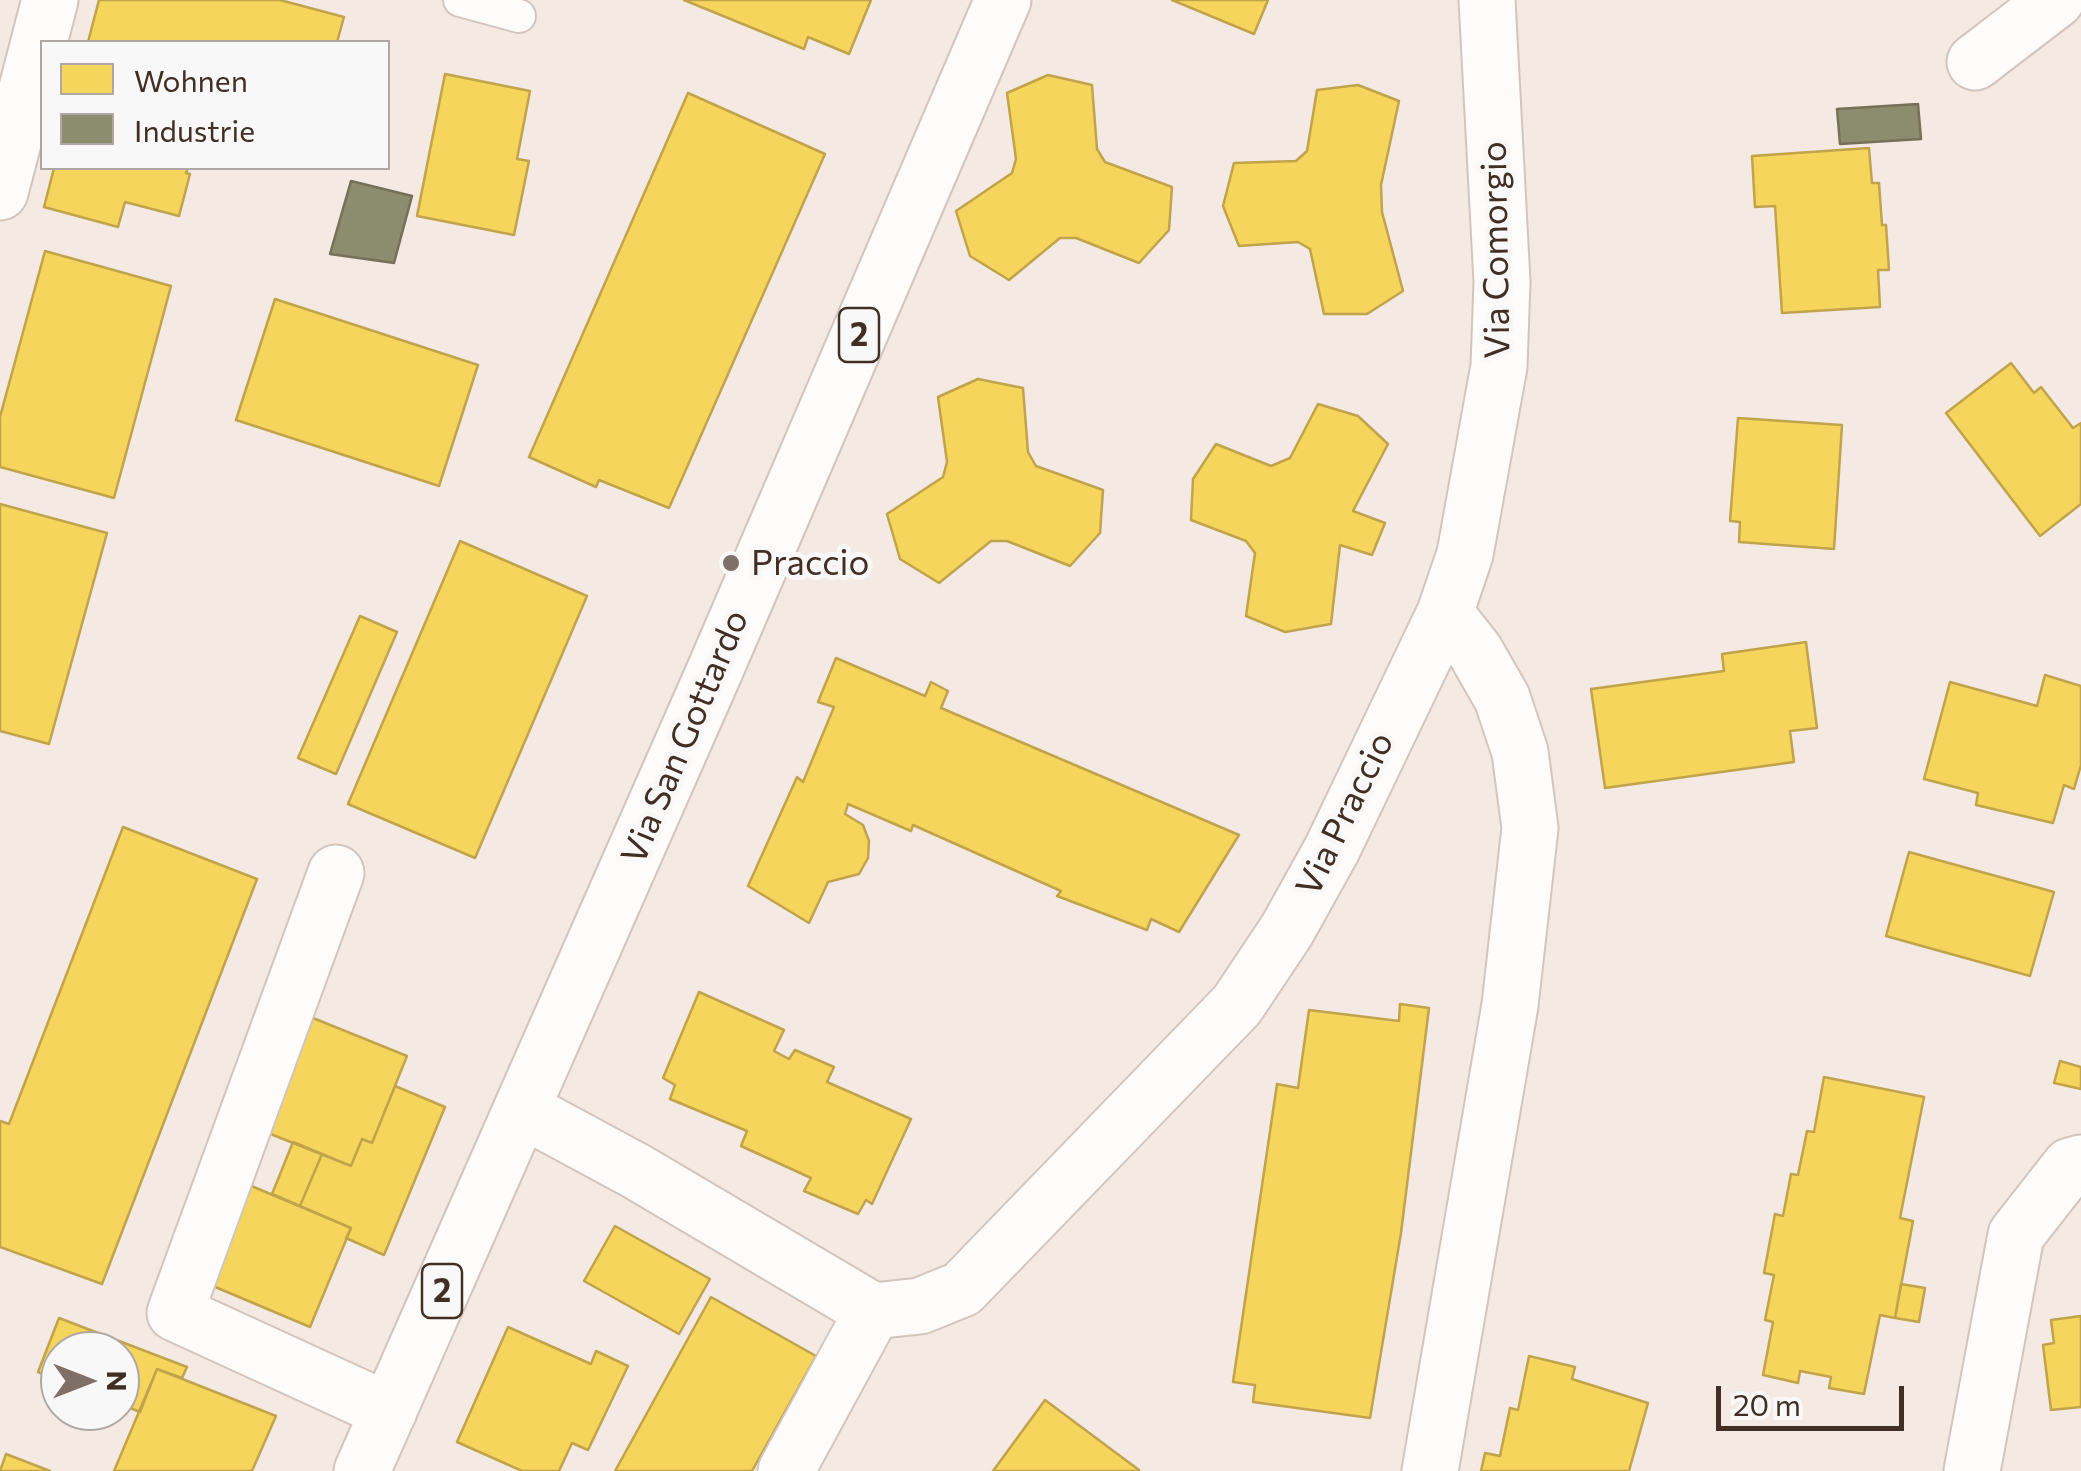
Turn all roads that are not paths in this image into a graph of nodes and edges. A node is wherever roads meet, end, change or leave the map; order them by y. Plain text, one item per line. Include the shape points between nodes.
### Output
1 (460, 0) edge
2 (1003, 0) edge
3 (1487, 0) edge
4 (2056, 0) edge
5 (518, 16) dead end
6 (29, 29) edge
7 (1975, 62) dead end
8 (0, 192) edge
9 (1445, 614) junction
10 (336, 873) dead end
11 (523, 1110) junction
12 (2081, 1163) edge
13 (873, 1310) junction
14 (389, 1411) junction
15 (362, 1471) edge
16 (786, 1471) edge
17 (1430, 1471) edge
18 (1972, 1471) edge

1 - 5 lane
2 - 11 street, Via San Gottardo / 2
3 - 9 street, Via Comorgio via 1502,282 1499,366 1478,492
4 - 7 street
6 - 8 street
9 - 13 street, Via Praccio via 1332,850 1237,1005 962,1289 920,1306
9 - 17 street via 1502,698 1520,752 1530,828 1510,1005
10 - 14 street via 175,1313
11 - 13 street
11 - 14 street, Via San Gottardo / 2
12 - 18 street via 2070,1166 2016,1235
13 - 16 street
14 - 15 street, Via San Gottardo / 2

